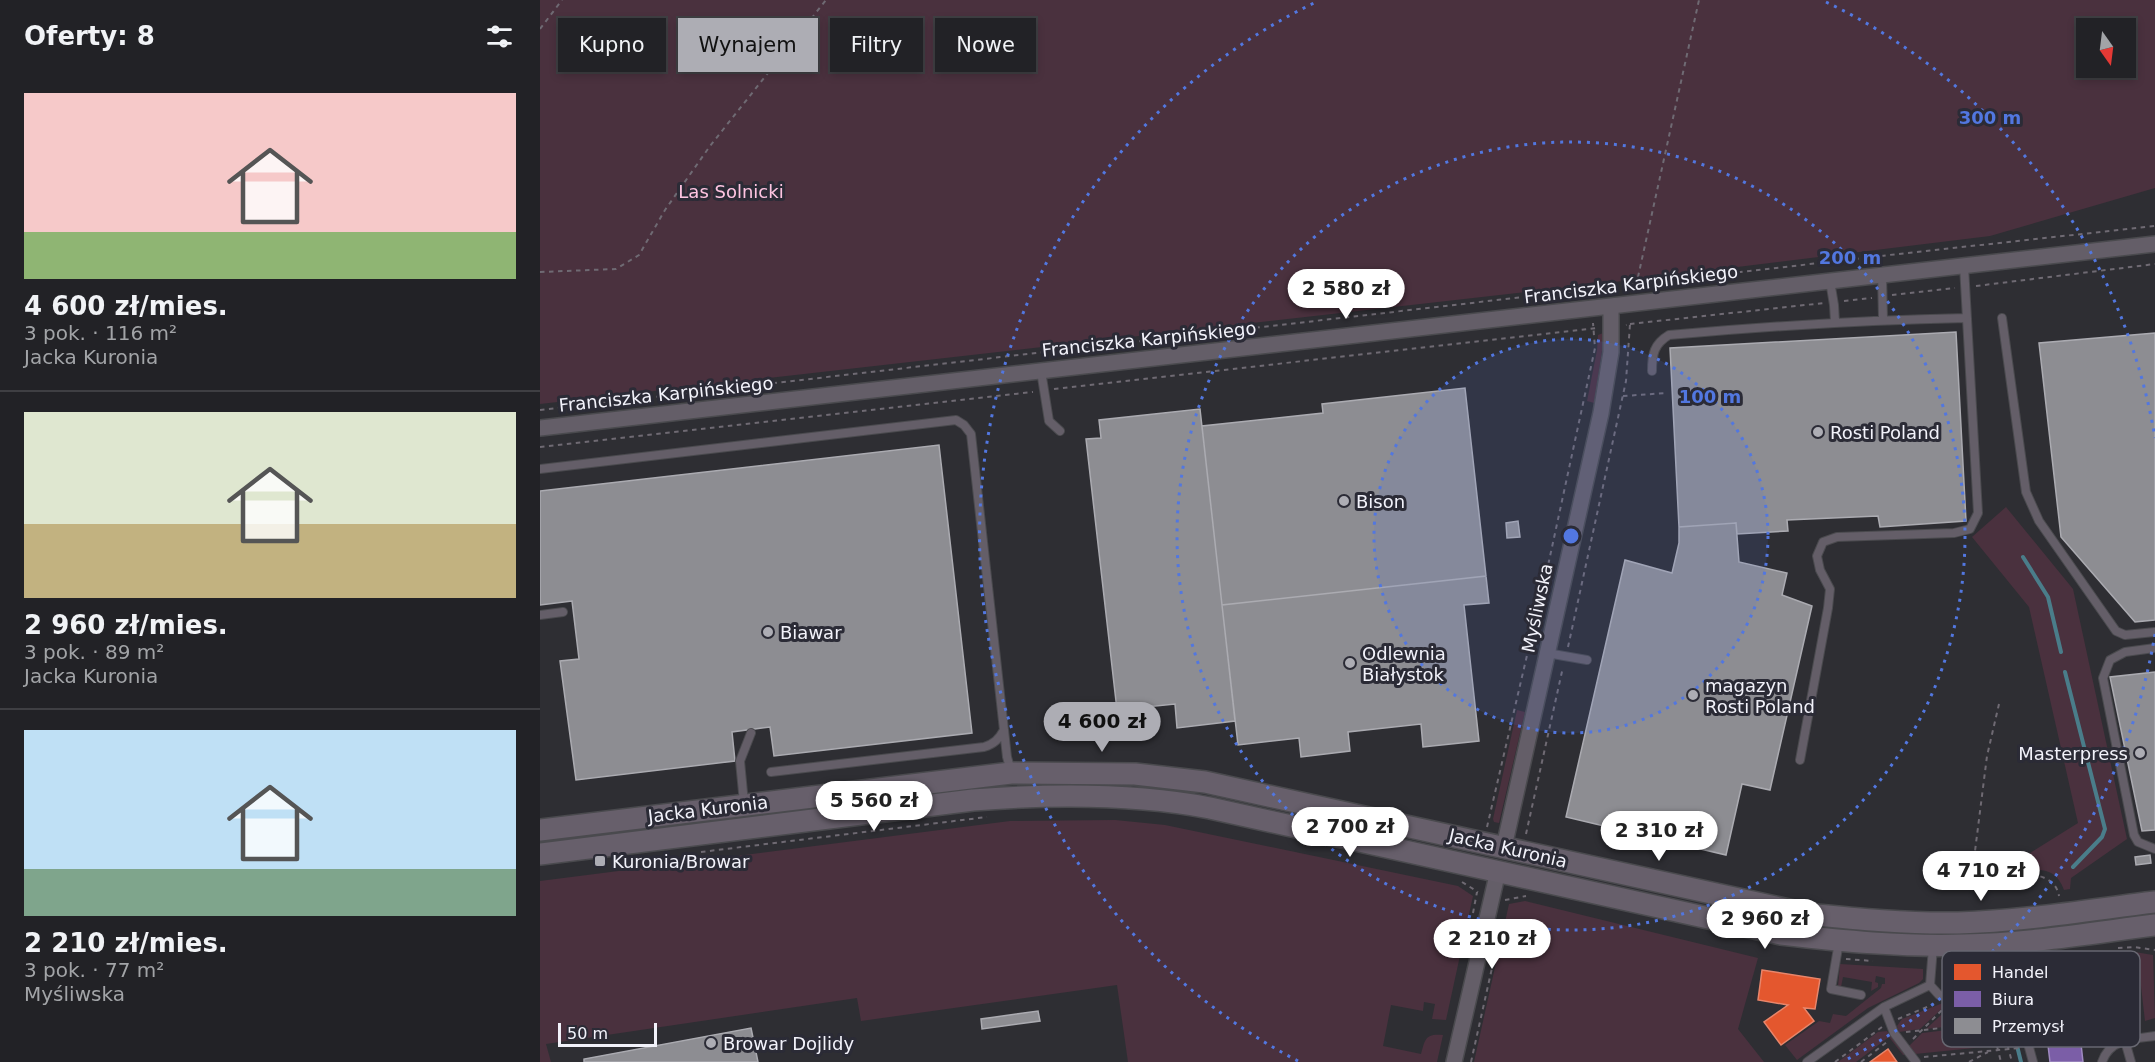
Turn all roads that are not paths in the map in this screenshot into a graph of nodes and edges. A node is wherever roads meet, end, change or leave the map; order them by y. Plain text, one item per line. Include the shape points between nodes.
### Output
1 (2155, 244) edge
2 (1964, 266) junction
3 (1882, 275) junction
4 (1830, 281) junction
5 (1611, 306) junction
6 (1967, 318) junction
7 (2002, 318) dead end
8 (1883, 319) junction
9 (1835, 322) junction
10 (1041, 371) junction
11 (1652, 371) dead end
12 (540, 428) edge
13 (1060, 431) dead end
14 (540, 469) edge
15 (563, 612) dead end
16 (540, 615) edge
17 (2155, 632) edge
18 (2155, 648) edge
19 (1547, 653) junction
20 (1587, 660) dead end
21 (1005, 728) junction
22 (751, 733) dead end
23 (1800, 759) dead end
24 (771, 772) dead end
25 (1011, 773) junction
26 (744, 804) junction
27 (540, 830) edge
28 (1504, 847) junction
29 (2155, 849) edge
30 (540, 854) edge
31 (1498, 871) junction
32 (2155, 902) edge
33 (2155, 925) edge
34 (1839, 941) junction
35 (1933, 945) junction
36 (1930, 985) junction
37 (1861, 995) dead end
38 (1942, 995) edge
39 (1884, 1007) junction
40 (2155, 1036) edge
41 (2140, 1039) edge
42 (2029, 1047) edge
43 (2111, 1047) edge
44 (2127, 1047) edge
45 (1915, 1060) edge
46 (1454, 1062) edge
47 (1807, 1062) edge
48 (2033, 1062) edge
49 (2102, 1062) edge
50 (2131, 1062) edge

1 - 2 street, Franciszka Karpińskiego
2 - 3 street, Franciszka Karpińskiego
2 - 6 lane
3 - 4 street, Franciszka Karpińskiego
3 - 8 lane
4 - 5 street, Franciszka Karpińskiego
4 - 9 lane
5 - 10 street, Franciszka Karpińskiego
5 - 19 street, Myśliwska via 1611,352 1601,413
6 - 8 lane
6 - 23 lane via 1978,513 1970,529 1954,532 1837,537 1823,542 1816,556 1830,589
7 - 17 lane via 2026,492 2038,521 2116,631 2125,635
8 - 9 lane
9 - 11 lane via 1669,334 1654,349
10 - 12 street, Franciszka Karpińskiego
10 - 13 lane via 1049,421
14 - 21 lane via 956,420 971,434
15 - 16 lane
18 - 29 lane via 2126,652 2110,660 2103,678 2134,835 2138,842
19 - 20 lane
19 - 28 street, Myśliwska
21 - 24 lane via 999,739 984,747
21 - 25 lane
22 - 26 lane via 740,761
25 - 26 main road, Jacka Kuronia
25 - 28 main road, Jacka Kuronia via 1135,774 1205,782
26 - 27 main road, Jacka Kuronia
28 - 31 main road
28 - 32 main road, Jacka Kuronia via 1775,908 1872,921 1959,923
30 - 31 main road, Jacka Kuronia via 973,800 1080,796 1173,801
31 - 34 main road, Jacka Kuronia via 1781,934
31 - 46 street
33 - 35 main road, Jacka Kuronia via 2052,938
34 - 35 main road, Jacka Kuronia
34 - 37 lane via 1831,989
35 - 36 lane
36 - 38 lane
36 - 39 lane
39 - 45 lane via 1892,1037
39 - 47 lane
40 - 41 lane
42 - 48 lane
43 - 49 lane
44 - 50 lane

